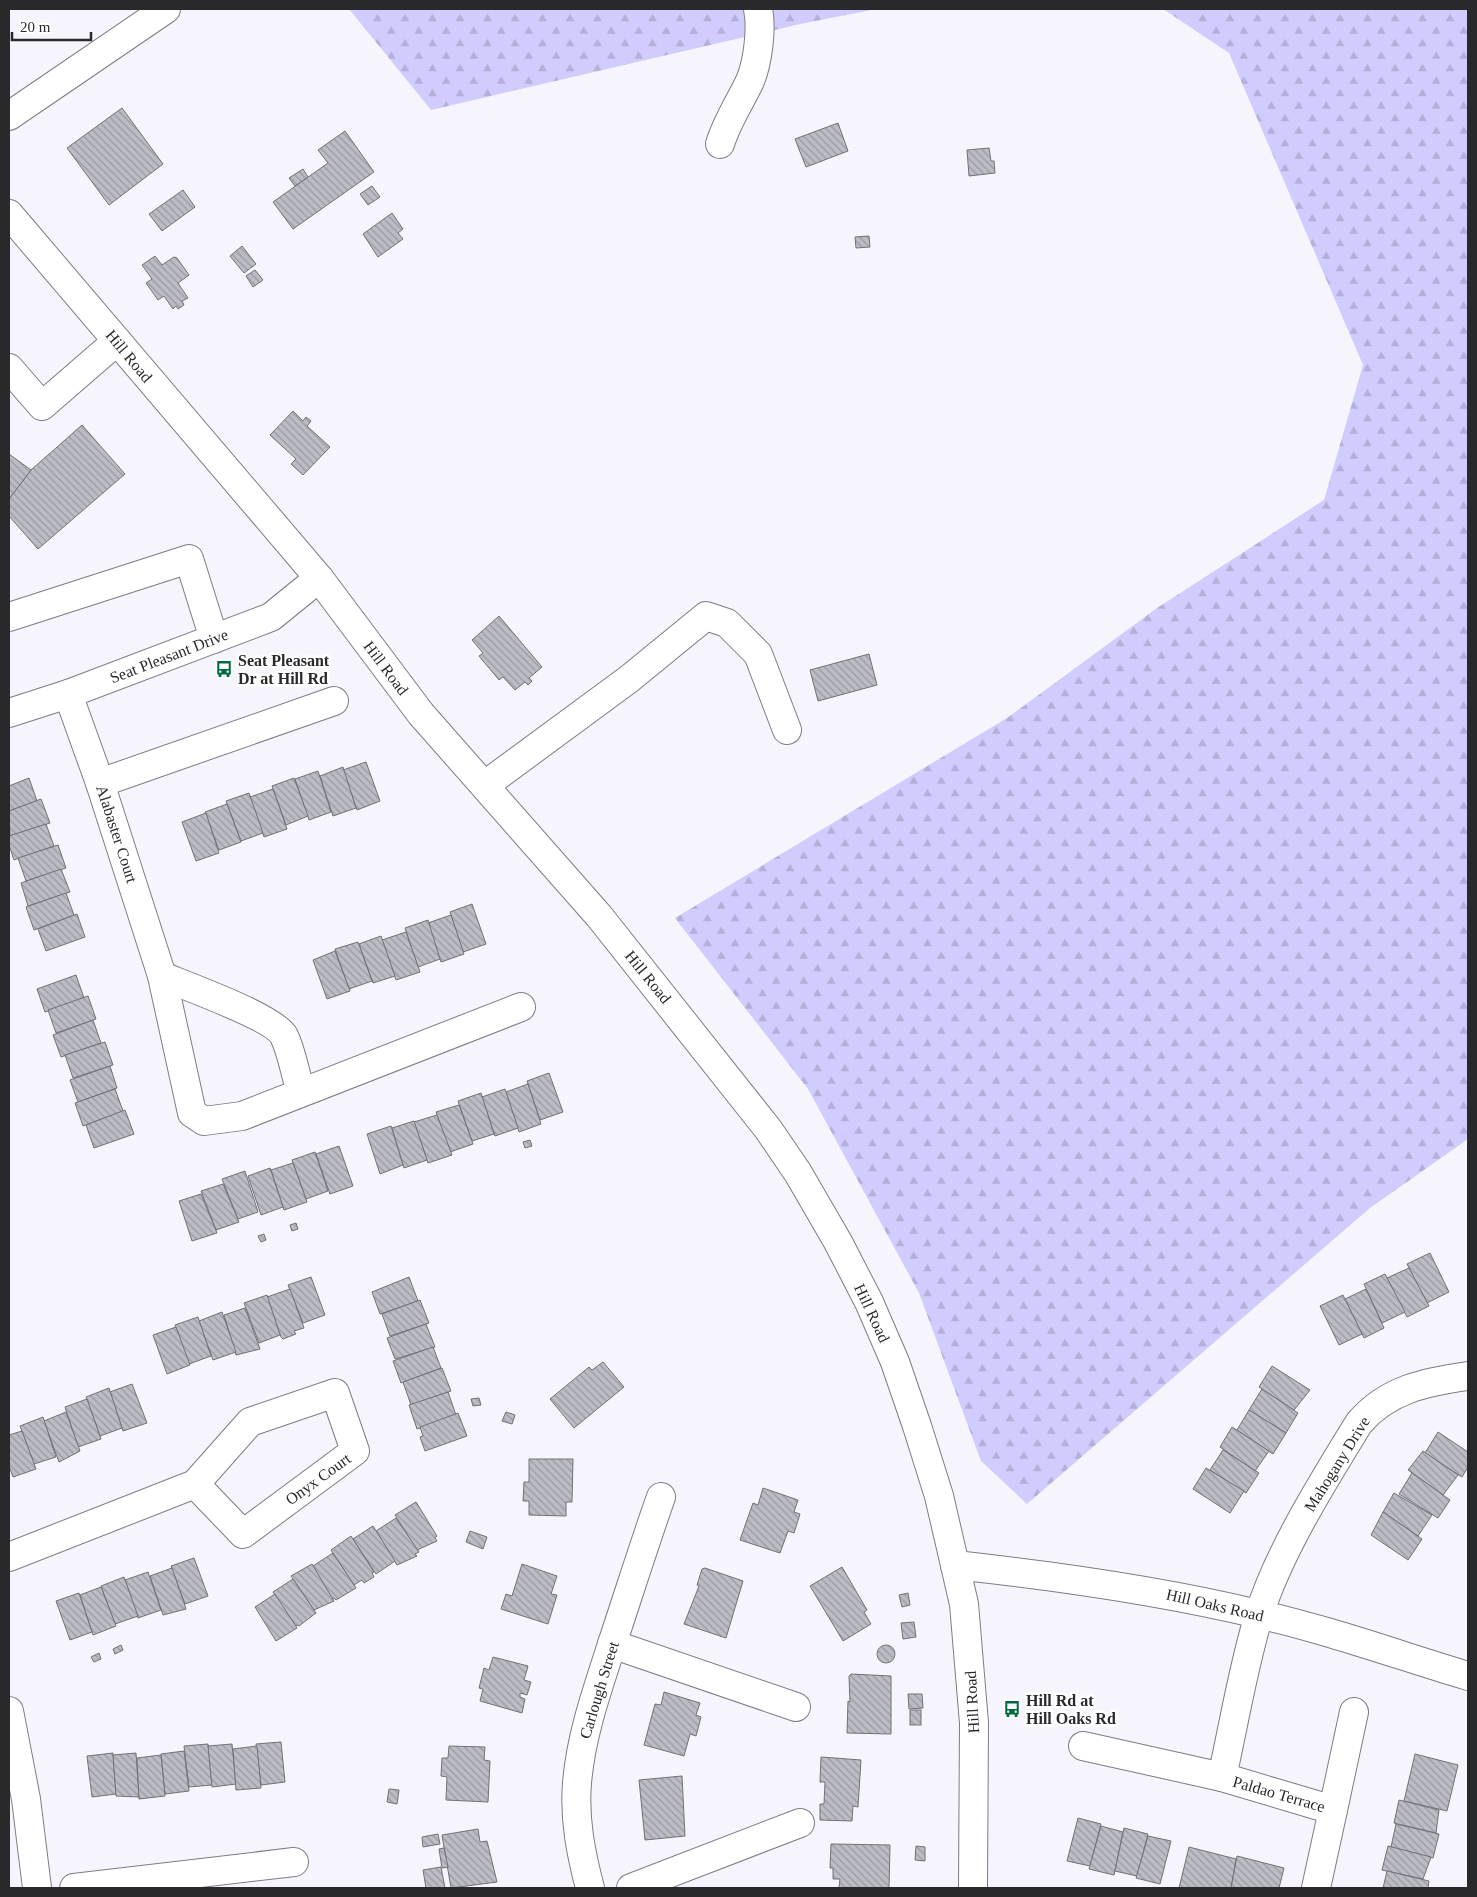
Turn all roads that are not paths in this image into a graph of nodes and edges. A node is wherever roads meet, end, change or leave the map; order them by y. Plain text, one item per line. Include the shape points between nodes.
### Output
1 (166, 9) edge
2 (758, 9) edge
3 (9, 116) edge
4 (720, 144) dead end
5 (9, 214) edge
6 (117, 341) junction
7 (9, 368) edge
8 (319, 578) junction
9 (9, 617) edge
10 (214, 639) junction
11 (68, 694) junction
12 (334, 701) dead end
13 (9, 713) edge
14 (787, 730) dead end
15 (100, 783) junction
16 (485, 785) junction
17 (162, 976) junction
18 (521, 1007) dead end
19 (300, 1092) junction
20 (1468, 1376) edge
21 (195, 1484) junction
22 (661, 1497) dead end
23 (9, 1557) edge
24 (955, 1565) junction
25 (1259, 1614) junction
26 (612, 1644) junction
27 (1468, 1676) edge
28 (796, 1707) dead end
29 (9, 1711) edge
30 (1354, 1712) dead end
31 (1083, 1746) dead end
32 (1222, 1778) junction
33 (1333, 1810) junction
34 (800, 1823) dead end
35 (294, 1862) dead end
36 (37, 1888) edge
37 (74, 1888) edge
38 (590, 1888) edge
39 (631, 1888) edge
40 (973, 1888) edge
41 (1316, 1888) edge

1 - 3 street
2 - 4 street via 761,24 750,79 727,122
5 - 6 street, Hill Road
6 - 7 street via 42,406
6 - 8 street, Hill Road
8 - 10 street, Seat Pleasant Drive via 271,617
8 - 16 street, Hill Road via 421,714
9 - 10 street via 189,559
10 - 11 street, Seat Pleasant Drive
11 - 13 street, Seat Pleasant Drive
11 - 15 street, Alabaster Court
12 - 15 street
14 - 16 street via 758,654 727,623 706,616 629,679
15 - 17 street, Alabaster Court
16 - 24 street, Hill Road via 605,923 768,1129 798,1173 851,1268 895,1362 939,1496
17 - 19 street via 275,1026 284,1035
17 - 19 street, Alabaster Court via 192,1113 204,1121 242,1116
18 - 19 street, Alabaster Court
20 - 25 street, Mahogany Drive via 1429,1381 1403,1390 1369,1411 1310,1504
21 - 21 street, Onyx Court via 250,1422 335,1393 355,1451 243,1534
21 - 23 street, Onyx Court
22 - 26 street, Carlough Street
24 - 25 street, Hill Oaks Road via 1142,1589
24 - 40 street, Hill Road via 964,1604 974,1724
25 - 27 street, Hill Oaks Road
25 - 32 street, Paldao Terrace
26 - 28 street
26 - 38 street, Carlough Street via 583,1740 577,1785 577,1817
29 - 36 street via 26,1799
30 - 33 street
31 - 32 street
32 - 33 street, Paldao Terrace
33 - 41 street, Paldao Terrace
34 - 39 street
35 - 37 street

